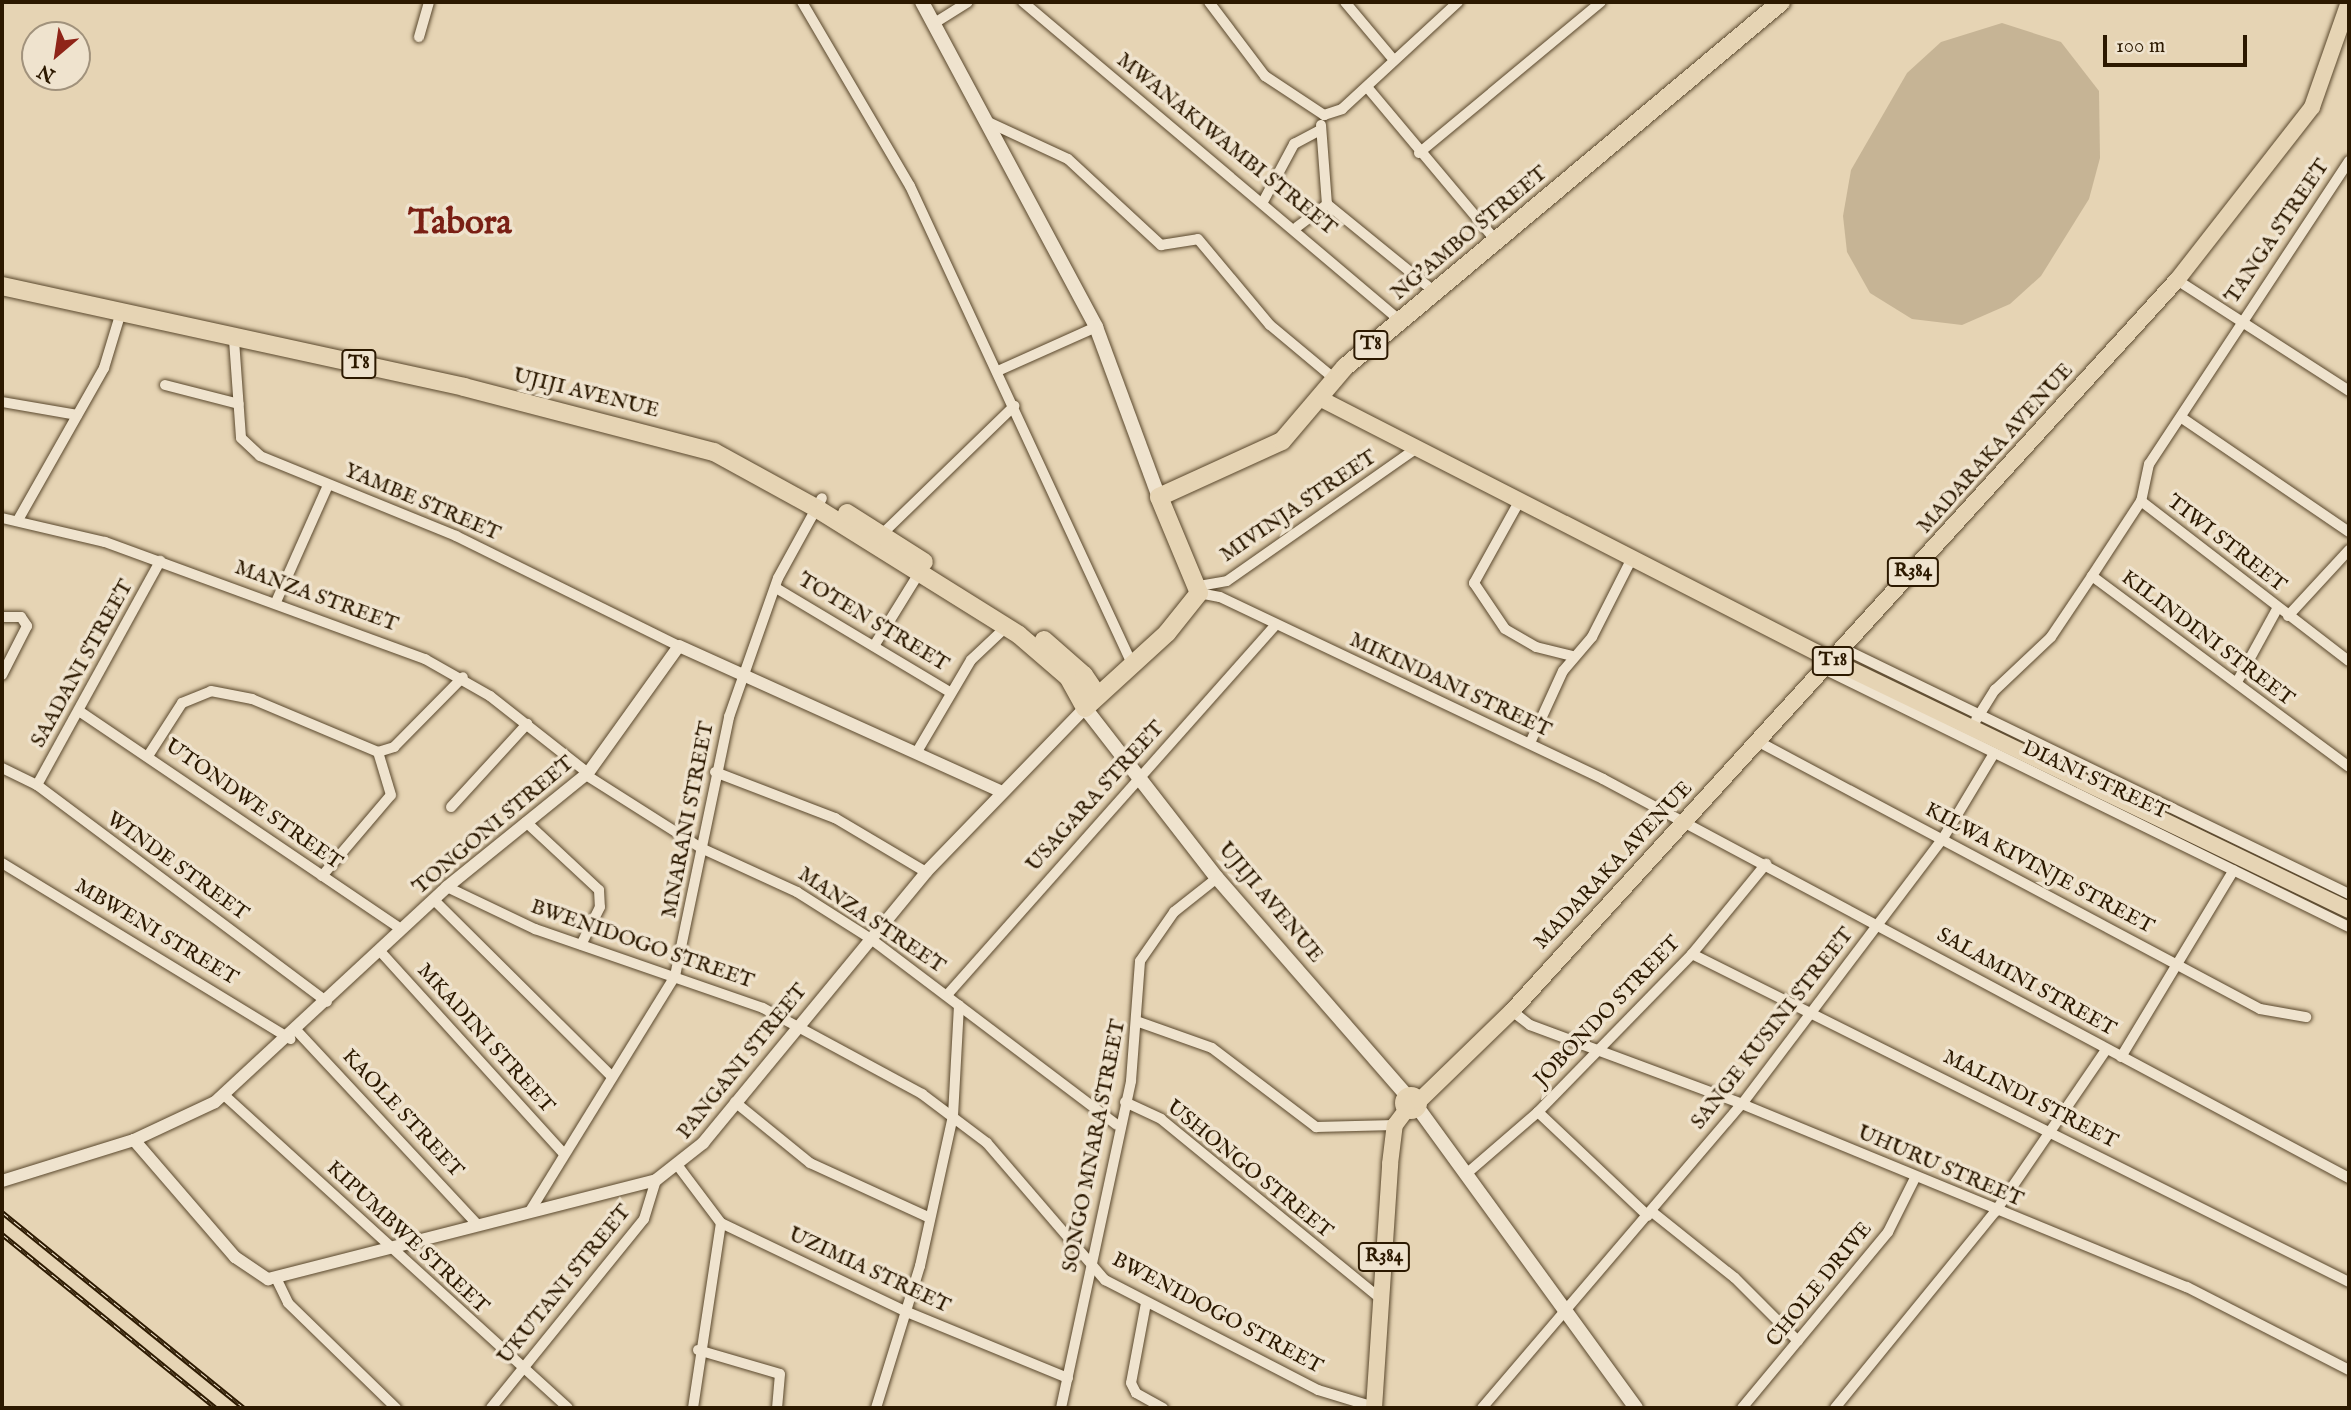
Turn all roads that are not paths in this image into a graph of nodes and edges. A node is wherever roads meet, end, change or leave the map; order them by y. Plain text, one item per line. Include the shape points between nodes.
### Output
1 (429, 2) edge
2 (802, 2) edge
3 (922, 2) edge
4 (968, 2) edge
5 (1023, 2) edge
6 (1209, 2) edge
7 (1345, 2) edge
8 (1601, 2) edge
9 (1781, 2) edge
10 (2349, 2) edge
11 (1456, 3) edge
12 (933, 24) junction
13 (419, 37) dead end
14 (1392, 59) junction
15 (1367, 88) junction
16 (1324, 115) junction
17 (986, 121) junction
18 (1320, 130) junction
19 (1419, 153) junction
20 (2349, 161) edge
21 (1264, 201) junction
22 (1327, 204) junction
23 (1297, 227) junction
24 (1496, 241) junction
25 (2177, 280) junction
26 (2, 286) edge
27 (1436, 293) junction
28 (121, 312) junction
29 (1401, 321) junction
30 (2239, 324) junction
31 (1096, 327) junction
32 (234, 340) junction
33 (1000, 370) junction
34 (1336, 380) junction
35 (165, 385) dead end
36 (2349, 391) edge
37 (1323, 400) junction
38 (2, 402) edge
39 (239, 404) junction
40 (1014, 406) junction
41 (77, 415) junction
42 (2182, 418) junction
43 (1417, 448) junction
44 (328, 485) junction
45 (1159, 497) junction
46 (1520, 500) junction
47 (2141, 501) junction
48 (819, 503) junction
49 (2, 518) edge
50 (19, 520) junction
51 (2349, 532) edge
52 (877, 539) junction
53 (2349, 550) edge
54 (1631, 560) junction
55 (160, 561) junction
56 (919, 573) junction
57 (2092, 576) junction
58 (776, 588) junction
59 (1199, 590) junction
60 (276, 602) junction
61 (2277, 609) junction
62 (2288, 616) junction
63 (2, 617) edge
64 (1276, 625) junction
65 (1006, 627) junction
66 (678, 646) junction
67 (874, 646) junction
68 (1572, 656) junction
69 (1833, 660) junction
70 (2349, 661) edge
71 (1133, 666) junction
72 (745, 671) junction
73 (2, 675) edge
74 (1084, 675) junction
75 (463, 677) junction
76 (1115, 682) junction
77 (2237, 682) junction
78 (950, 692) junction
79 (1092, 702) junction
80 (82, 713) junction
81 (1975, 721) junction
82 (527, 724) junction
83 (1759, 742) junction
84 (1530, 743) junction
85 (918, 750) junction
86 (378, 752) junction
87 (1993, 755) junction
88 (148, 756) junction
89 (2349, 767) edge
90 (2, 768) edge
91 (715, 772) junction
92 (587, 774) junction
93 (1137, 778) junction
94 (37, 785) junction
95 (1002, 792) junction
96 (451, 807) dead end
97 (526, 822) junction
98 (1681, 825) junction
99 (1942, 840) junction
100 (701, 848) junction
101 (2, 863) edge
102 (1766, 864) junction
103 (2234, 870) junction
104 (926, 872) junction
105 (322, 876) junction
106 (1217, 878) junction
107 (447, 887) junction
108 (2349, 894) edge
109 (434, 900) junction
110 (2349, 910) edge
111 (1880, 923) junction
112 (2349, 928) edge
113 (401, 929) junction
114 (871, 939) junction
115 (581, 945) junction
116 (379, 950) junction
117 (1692, 954) junction
118 (2179, 964) junction
119 (675, 976) junction
120 (947, 995) junction
121 (327, 1002) junction
122 (959, 1005) junction
123 (1511, 1011) junction
124 (1812, 1013) junction
125 (2306, 1017) dead end
126 (1139, 1022) junction
127 (797, 1027) junction
128 (293, 1035) junction
129 (2106, 1050) junction
130 (1595, 1051) junction
131 (2121, 1057) junction
132 (611, 1076) junction
133 (223, 1094) junction
134 (735, 1102) junction
135 (1125, 1102) junction
136 (1413, 1103) junction
137 (1742, 1104) junction
138 (1538, 1112) junction
139 (953, 1116) junction
140 (1117, 1125) junction
141 (1395, 1125) junction
142 (2048, 1134) junction
143 (134, 1140) junction
144 (563, 1153) junction
145 (678, 1166) junction
146 (1465, 1175) junction
147 (1915, 1178) junction
148 (2349, 1178) edge
149 (656, 1180) junction
150 (2, 1181) edge
151 (530, 1211) junction
152 (1995, 1212) junction
153 (1649, 1213) junction
154 (929, 1217) junction
155 (721, 1223) junction
156 (478, 1225) junction
157 (395, 1251) junction
158 (1092, 1268) junction
159 (277, 1280) junction
160 (2349, 1282) edge
161 (1380, 1298) junction
162 (1146, 1303) junction
163 (907, 1312) junction
164 (1563, 1312) junction
165 (1798, 1341) junction
166 (698, 1350) junction
167 (522, 1370) junction
168 (2349, 1370) edge
169 (1068, 1378) junction
170 (396, 1408) edge
171 (491, 1408) edge
172 (568, 1408) edge
173 (692, 1408) edge
174 (777, 1408) edge
175 (876, 1408) edge
176 (1061, 1408) edge
177 (1163, 1408) edge
178 (1374, 1408) edge
179 (1482, 1408) edge
180 (1636, 1408) edge
181 (1742, 1408) edge
182 (1835, 1408) edge

1 - 13 street
2 - 33 street via 910,186
3 - 12 main road
4 - 12 street
5 - 21 street, MWANAKIWAMBI STREET
6 - 16 street via 1265,76
7 - 14 street
8 - 19 street
9 - 24 highway, NG’AMBO STREET / T8
10 - 25 main road, MADARAKA AVENUE / R384 via 2305,118
11 - 14 street
12 - 17 main road
14 - 15 street
15 - 16 street
15 - 19 street
16 - 18 street
17 - 31 main road
17 - 34 street via 1068,159 1161,245 1199,239 1270,325
18 - 21 street via 1294,144
18 - 22 street
19 - 24 street
20 - 30 street, TANGA STREET
21 - 23 street, MWANAKIWAMBI STREET
22 - 23 street
22 - 27 street
23 - 29 street, MWANAKIWAMBI STREET
24 - 27 highway, NG’AMBO STREET / T8
25 - 30 street
25 - 69 main road, MADARAKA AVENUE / R384
26 - 28 highway, UJIJI AVENUE / T8
27 - 29 highway, NG’AMBO STREET / T8
28 - 32 highway, UJIJI AVENUE / T8
28 - 41 street via 104,368
29 - 34 highway, NG’AMBO STREET / T8
30 - 36 street
30 - 42 street, TANGA STREET
31 - 33 street
31 - 45 main road
32 - 39 street, YAMBE STREET
32 - 48 highway, UJIJI AVENUE / T8 via 464,387 714,452
33 - 40 street
34 - 37 highway, NG’AMBO STREET / T8
35 - 39 street
37 - 43 main road, T18
37 - 45 highway, NG’AMBO STREET / T8 via 1262,453
38 - 41 street
39 - 44 street, YAMBE STREET via 242,438 249,448
40 - 52 street
40 - 71 street
41 - 50 street
42 - 47 street, KILINDINI STREET via 2142,477
42 - 51 street
43 - 46 main road, T18
43 - 59 street, MIVINJA STREET via 1227,581
44 - 60 street
44 - 66 street, YAMBE STREET via 456,536
45 - 59 highway
46 - 54 main road, T18
46 - 68 street via 1474,583 1505,629 1536,647
47 - 57 street, KILINDINI STREET
47 - 61 street, TIWI STREET
48 - 52 highway, UJIJI AVENUE / T8
48 - 58 street, MNARANI STREET
49 - 50 street, MANZA STREET
50 - 55 street, MANZA STREET
52 - 56 highway, UJIJI AVENUE / T8
52 - 74 highway, T8 via 1044,640
53 - 62 street, TIWI STREET
54 - 68 street via 1592,637
54 - 69 main road, T18
55 - 60 street, MANZA STREET
55 - 80 street, SAADANI STREET
56 - 65 highway, UJIJI AVENUE / T8
56 - 67 street
57 - 77 street, KILINDINI STREET
57 - 81 street via 2051,637
58 - 67 street, TOTEN STREET
58 - 72 street, MNARANI STREET
59 - 64 street, MIKINDANI STREET
59 - 71 highway
60 - 75 street, MANZA STREET
61 - 62 street, TIWI STREET
61 - 77 street
62 - 70 street, TIWI STREET
63 - 73 street via 21,617 27,626
64 - 84 street, MIKINDANI STREET
64 - 93 street, USAGARA STREET
65 - 78 street
65 - 79 highway, UJIJI AVENUE / T8
66 - 72 street
66 - 92 street, TONGONI STREET
67 - 78 street, TOTEN STREET
68 - 84 street
69 - 81 main road, T18
69 - 83 main road, MADARAKA AVENUE / R384
69 - 87 street, DIANI STREET
71 - 76 highway
72 - 85 street
72 - 91 street, MNARANI STREET
74 - 76 highway
74 - 79 highway, T8
75 - 82 street, MANZA STREET
75 - 86 street via 394,747
76 - 79 highway
77 - 89 street, KILINDINI STREET
78 - 85 street
79 - 93 main road, UJIJI AVENUE via 1106,733
79 - 95 street, PANGANI STREET
80 - 88 street, UTONDWE STREET
80 - 94 street, SAADANI STREET
81 - 108 street
81 - 110 main road, T18
82 - 92 street, MANZA STREET
82 - 96 street
83 - 98 main road, MADARAKA AVENUE / R384
83 - 99 street, KILWA KIVINJE STREET
84 - 98 street, MIKINDANI STREET
85 - 95 street
86 - 88 street via 253,699 211,691 182,703
86 - 105 street via 391,795
87 - 99 street, SANGE KUSINI STREET
87 - 103 street, DIANI STREET
88 - 105 street, UTONDWE STREET
90 - 94 street, WINDE STREET
91 - 100 street, MNARANI STREET
91 - 104 street via 835,818
92 - 97 street, TONGONI STREET
92 - 100 street, MANZA STREET
93 - 106 main road, UJIJI AVENUE
93 - 120 street, USAGARA STREET
94 - 121 street, WINDE STREET
95 - 104 street, PANGANI STREET
97 - 107 street, TONGONI STREET
97 - 115 street via 599,890 600,907
98 - 102 street, SALAMINI STREET
98 - 123 main road, MADARAKA AVENUE / R384
99 - 111 street, SANGE KUSINI STREET
99 - 118 street, KILWA KIVINJE STREET
100 - 114 street, MANZA STREET via 797,892
100 - 119 street, MNARANI STREET
101 - 128 street, MBWENI STREET
102 - 111 street, SALAMINI STREET
102 - 117 street, JOBONDO STREET
103 - 112 street, DIANI STREET
103 - 118 street
104 - 114 street, PANGANI STREET
105 - 113 street, UTONDWE STREET
106 - 126 street, SONGO MNARA STREET via 1174,912 1147,947 1138,974
106 - 136 main road, UJIJI AVENUE
107 - 109 street, TONGONI STREET
107 - 115 street, BWENIDOGO STREET via 487,910
109 - 113 street, TONGONI STREET
109 - 132 street
111 - 124 street, SANGE KUSINI STREET
111 - 129 street, SALAMINI STREET
113 - 116 street, TONGONI STREET
114 - 120 street, MANZA STREET
114 - 127 street, PANGANI STREET
115 - 119 street, BWENIDOGO STREET
116 - 121 street, TONGONI STREET
116 - 144 street, MKADINI STREET
117 - 124 street, MALINDI STREET
117 - 130 street, JOBONDO STREET
118 - 125 street, KILWA KIVINJE STREET via 2260,1009
118 - 131 street
119 - 127 street, BWENIDOGO STREET
119 - 132 street, MNARANI STREET
120 - 122 street, MANZA STREET
121 - 128 street, TONGONI STREET
122 - 139 street
122 - 140 street, MANZA STREET
123 - 130 street, UHURU STREET
123 - 136 main road, MADARAKA AVENUE / R384
124 - 137 street, SANGE KUSINI STREET
124 - 142 street, MALINDI STREET
126 - 135 street, SONGO MNARA STREET
126 - 141 street via 1212,1048 1308,1123 1332,1129
127 - 134 street, PANGANI STREET
127 - 139 street, BWENIDOGO STREET
128 - 133 street, TONGONI STREET
128 - 156 street, KAOLE STREET
129 - 131 street, SALAMINI STREET
129 - 142 street
130 - 137 street, UHURU STREET
130 - 138 street, JOBONDO STREET
131 - 148 street, SALAMINI STREET
132 - 144 street, MNARANI STREET
133 - 143 street, TONGONI STREET
133 - 157 street, KIPUMBWE STREET
134 - 145 street, PANGANI STREET
134 - 154 street via 810,1163
135 - 140 street, SONGO MNARA STREET
135 - 161 street, USHONGO STREET via 1161,1119
136 - 141 main road, MADARAKA AVENUE / R384
136 - 146 main road, UJIJI AVENUE
137 - 147 street, UHURU STREET
137 - 153 street, SANGE KUSINI STREET
138 - 146 street, JOBONDO STREET
138 - 153 street
139 - 154 street
139 - 158 street, BWENIDOGO STREET via 1024,1182
140 - 158 street, SONGO MNARA STREET
141 - 161 main road, R384
142 - 152 street
142 - 160 street, MALINDI STREET
143 - 150 street, TONGONI STREET
143 - 159 street via 235,1257
144 - 151 street, MNARANI STREET
145 - 149 street, PANGANI STREET
145 - 155 street, UZIMIA STREET
146 - 164 main road, UJIJI AVENUE
147 - 152 street, UHURU STREET
147 - 165 street, CHOLE DRIVE via 1902,1214
149 - 151 street, PANGANI STREET
149 - 167 street, UKUTANI STREET via 644,1219
151 - 156 street, PANGANI STREET
152 - 168 street, UHURU STREET via 2187,1287
152 - 182 street
153 - 164 street, SANGE KUSINI STREET
153 - 165 street via 1735,1278
154 - 163 street
155 - 163 street, UZIMIA STREET
155 - 166 street
156 - 157 street, PANGANI STREET
157 - 159 street, PANGANI STREET
157 - 167 street, KIPUMBWE STREET
158 - 162 street, BWENIDOGO STREET
158 - 169 street, SONGO MNARA STREET
159 - 170 street via 288,1303
161 - 178 main road, R384
162 - 177 street via 1131,1383 1136,1393
162 - 178 street, BWENIDOGO STREET via 1318,1390
163 - 169 street, UZIMIA STREET
163 - 175 street
164 - 179 street, SANGE KUSINI STREET
164 - 180 main road, UJIJI AVENUE
165 - 181 street, CHOLE DRIVE
166 - 173 street
166 - 174 street via 780,1374
167 - 171 street, UKUTANI STREET
167 - 172 street, KIPUMBWE STREET
169 - 176 street, SONGO MNARA STREET

